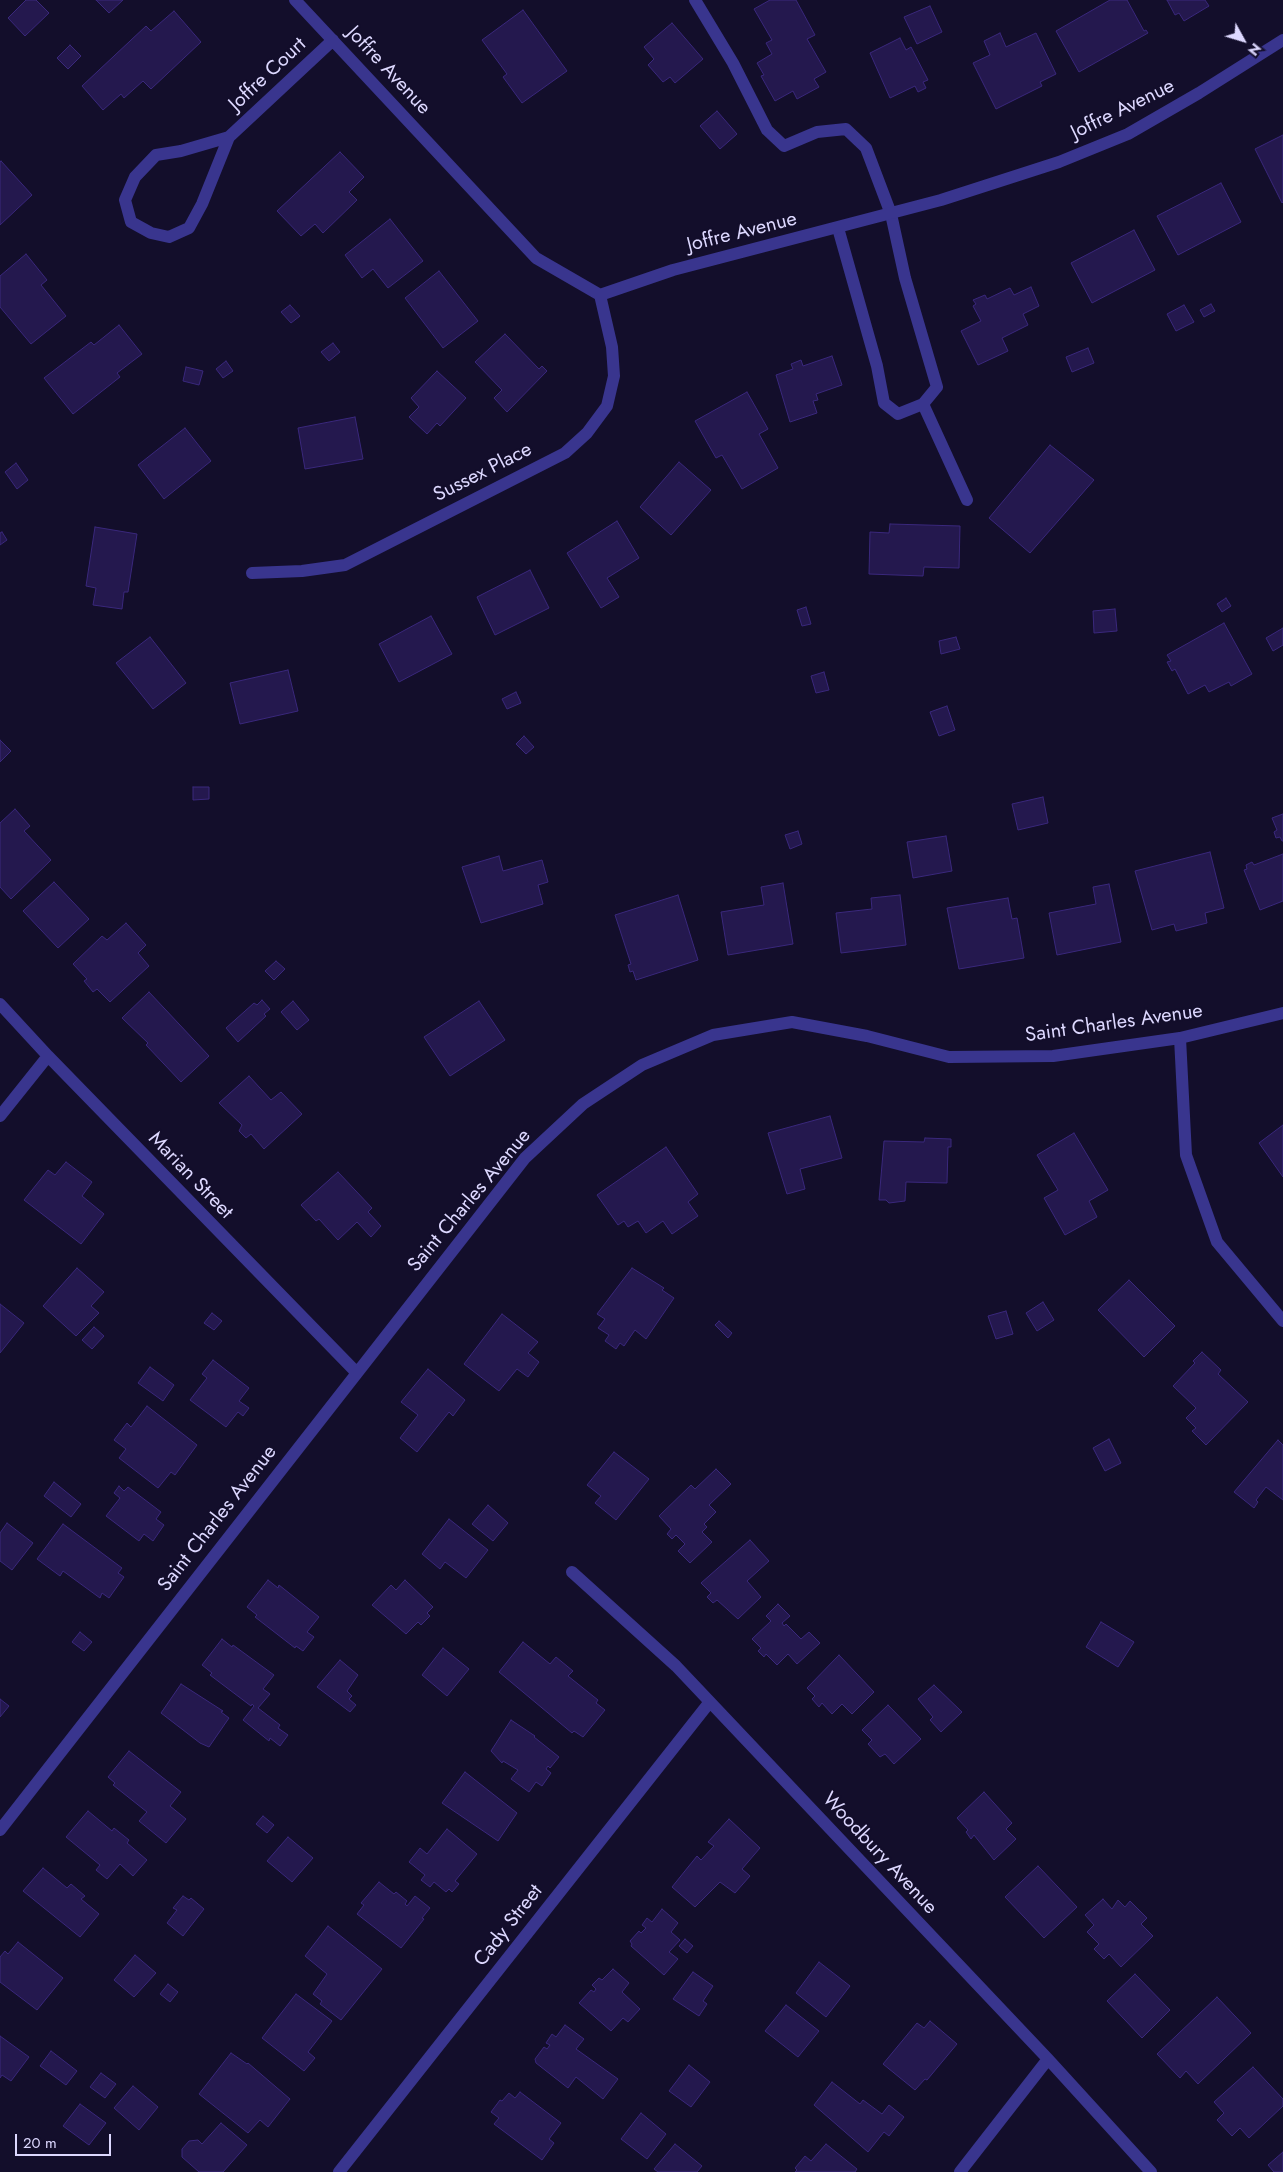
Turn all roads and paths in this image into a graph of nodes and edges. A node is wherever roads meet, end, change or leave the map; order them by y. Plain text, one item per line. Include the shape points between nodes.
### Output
1 (295, 0) edge
2 (695, 0) edge
3 (333, 40) junction
4 (1283, 40) edge
5 (229, 137) junction
6 (891, 214) junction
7 (838, 228) junction
8 (600, 295) junction
9 (922, 404) junction
10 (967, 500) dead end
11 (252, 573) dead end
12 (0, 1004) edge
13 (1283, 1013) edge
14 (1180, 1038) junction
15 (48, 1056) junction
16 (0, 1116) edge
17 (1283, 1321) edge
18 (356, 1372) junction
19 (572, 1572) dead end
20 (709, 1702) junction
21 (0, 1830) edge
22 (1048, 2059) junction
23 (338, 2172) edge
24 (960, 2172) edge
25 (1151, 2172) edge

1 - 3 street, Joffre Avenue
2 - 6 street via 767,130 784,146 817,132 846,129 866,148
3 - 5 street, Joffre Court
3 - 8 street, Joffre Avenue via 536,258
4 - 6 street, Joffre Avenue via 1128,134 1059,162
5 - 5 street, Joffre Court via 206,196 189,228 169,237 151,234 131,222 125,200 135,177 156,155 181,152
6 - 7 street, Joffre Avenue
6 - 9 street via 905,278 936,387
7 - 8 street, Joffre Avenue via 673,270
7 - 9 street via 878,366 884,403 898,414
8 - 11 street, Sussex Place via 612,347 614,376 607,406 587,433 565,453 345,565
9 - 10 street
12 - 15 street, Marian Street
13 - 14 street, Saint Charles Avenue
14 - 17 street via 1186,1155 1217,1242
14 - 18 street, Saint Charles Avenue via 1053,1056 949,1057 867,1036 792,1022 713,1035 642,1065 583,1104 525,1158
15 - 16 street
15 - 18 street, Marian Street
18 - 21 street, Saint Charles Avenue
19 - 20 street, Woodbury Avenue via 676,1666
20 - 22 street, Woodbury Avenue
20 - 23 street, Cady Street
22 - 24 street
22 - 25 street, Woodbury Avenue

